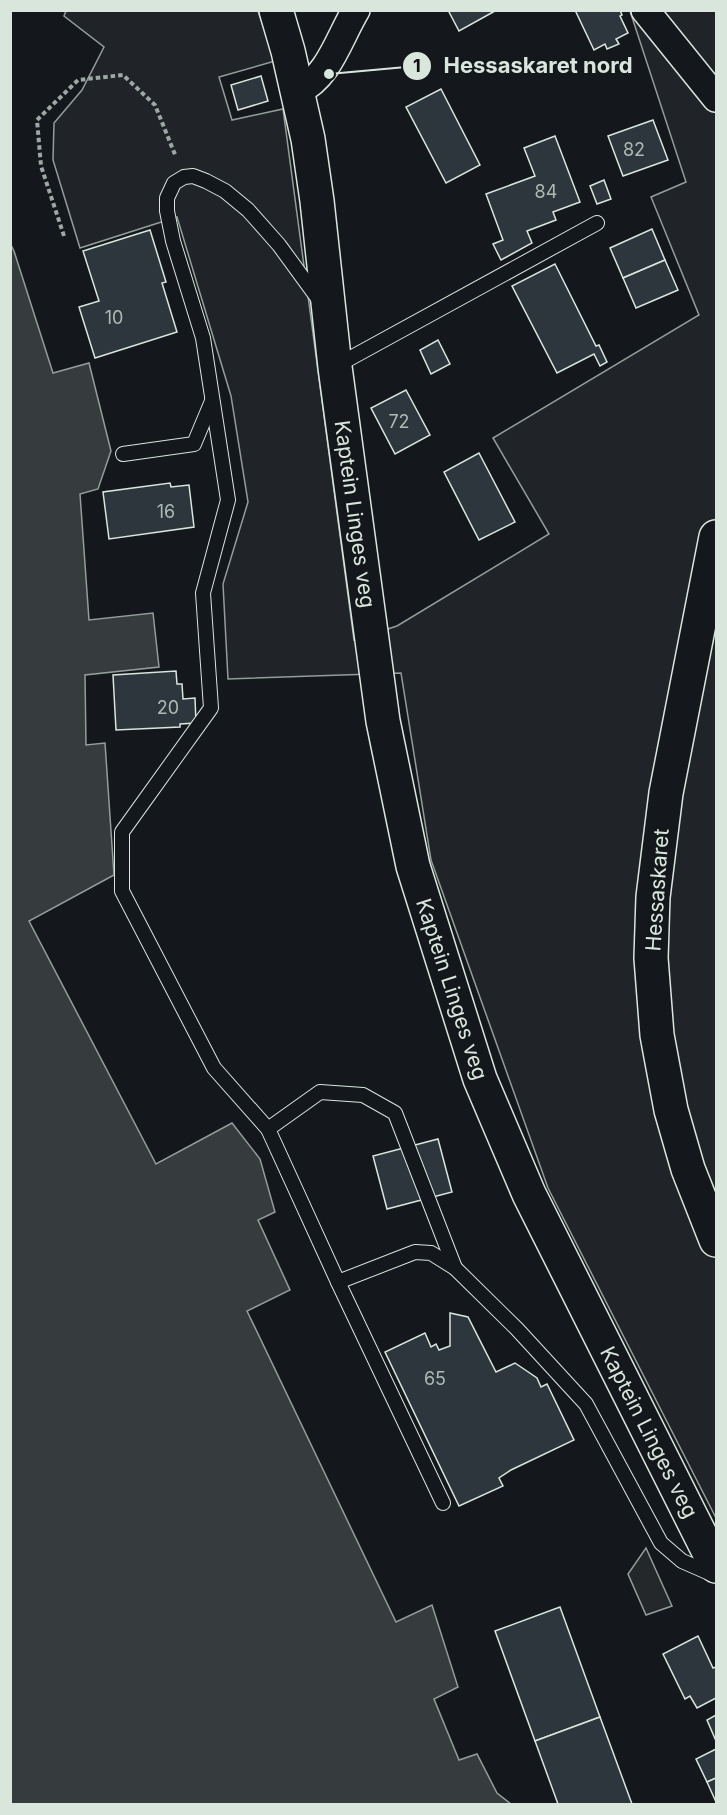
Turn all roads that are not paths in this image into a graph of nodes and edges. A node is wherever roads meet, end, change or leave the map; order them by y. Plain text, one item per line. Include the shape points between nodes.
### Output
1 (276, 10) edge
2 (356, 10) edge
3 (645, 10) edge
4 (298, 91) junction
5 (717, 98) edge
6 (597, 223) dead end
7 (330, 312) junction
8 (335, 367) junction
9 (213, 400) junction
10 (123, 454) dead end
11 (717, 537) edge
12 (268, 1129) junction
13 (717, 1240) edge
14 (454, 1268) junction
15 (338, 1282) junction
16 (443, 1503) dead end
17 (717, 1566) edge
18 (717, 1575) edge

1 - 4 street, Kaptein Linges veg
2 - 4 street via 320,76
3 - 5 street
4 - 7 street, Kaptein Linges veg via 317,201
6 - 8 lane
7 - 8 street, Kaptein Linges veg
7 - 9 lane via 249,210 206,181 192,176 174,183 167,198 167,211 204,338
8 - 17 street, Kaptein Linges veg via 383,722 413,866 480,1080 529,1194
9 - 10 lane via 194,444
9 - 12 lane via 228,500 203,592 211,708 122,832 122,891 214,1068
11 - 13 street, Hessaskaret via 666,793 652,897 651,958 657,1035 671,1110 688,1170
12 - 14 lane via 320,1092 363,1095 395,1113
12 - 15 lane
14 - 15 lane, Kaptein Linges veg via 431,1254 415,1252
14 - 18 lane, Kaptein Linges veg via 518,1329 586,1404 661,1543 682,1561
15 - 16 lane

